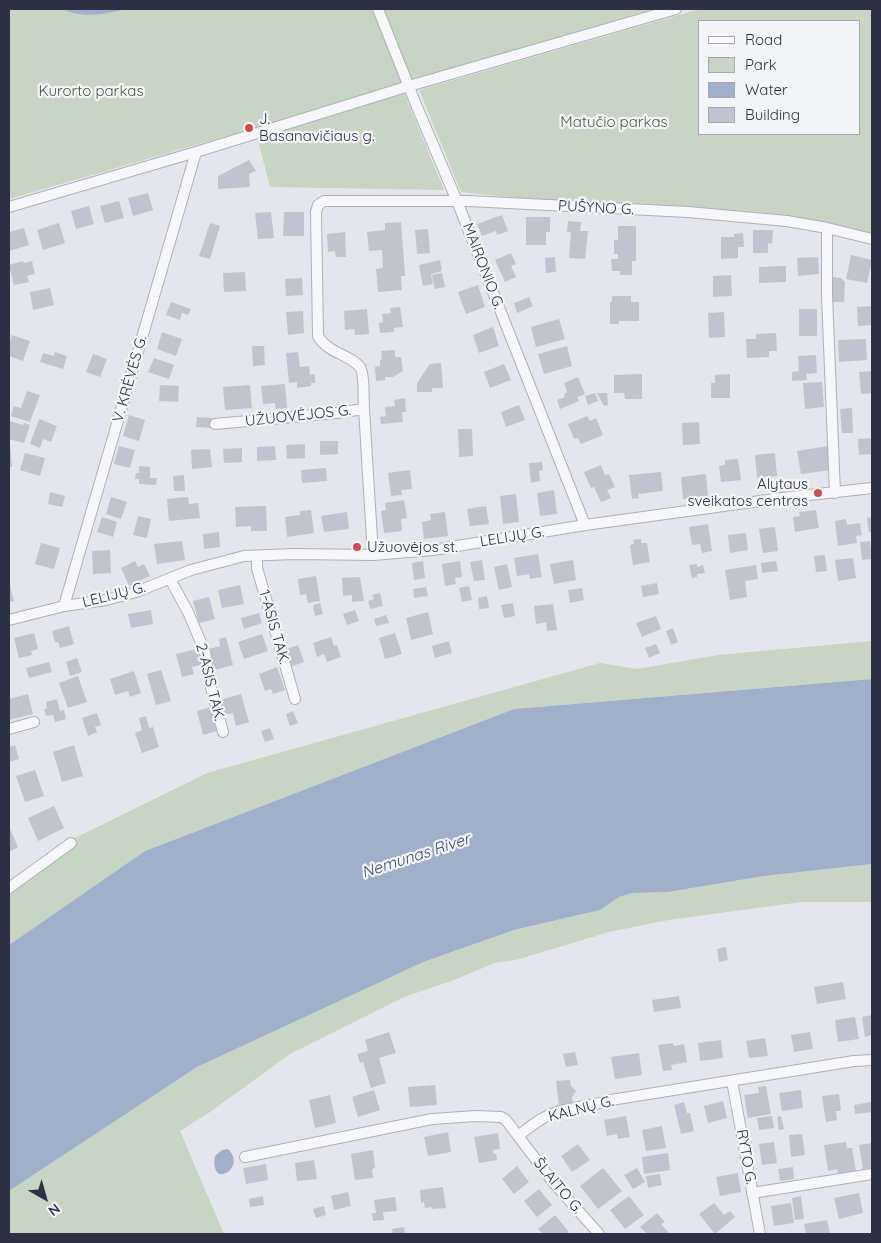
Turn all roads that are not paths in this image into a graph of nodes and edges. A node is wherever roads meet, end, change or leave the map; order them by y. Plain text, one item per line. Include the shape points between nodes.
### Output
1 (378, 9) edge
2 (676, 9) edge
3 (409, 86) junction
4 (196, 152) junction
5 (458, 201) junction
6 (318, 205) joint
7 (9, 207) edge
8 (827, 228) junction
9 (872, 239) edge
10 (364, 408) junction
11 (215, 424) dead end
12 (872, 488) edge
13 (835, 492) junction
14 (585, 525) junction
15 (373, 555) junction
16 (257, 556) junction
17 (170, 579) junction
18 (64, 606) junction
19 (9, 620) edge
20 (295, 699) dead end
21 (34, 722) dead end
22 (9, 729) edge
23 (223, 732) dead end
24 (71, 842) dead end
25 (9, 888) edge
26 (872, 1060) edge
27 (732, 1081) junction
28 (518, 1136) junction
29 (245, 1157) dead end
30 (872, 1174) edge
31 (752, 1193) junction
32 (599, 1234) edge
33 (760, 1234) edge

1 - 3 street, MAIRONIO G.
2 - 3 street
3 - 4 street
3 - 5 street, MAIRONIO G.
4 - 7 street
4 - 18 street, V. KRĖVĖS G.
5 - 6 street, PUŠYNO G. via 324,201
5 - 8 street, PUŠYNO G. via 688,212
5 - 14 street, MAIRONIO G.
6 - 10 street, UŽUOVĖJOS G. via 318,336 327,348 356,362 361,369
8 - 9 street, PUŠYNO G.
8 - 13 street
10 - 11 street, UŽUOVĖJOS G.
10 - 15 street
12 - 13 street, LELIJŲ G.
13 - 14 street, LELIJŲ G.
14 - 15 street, LELIJŲ G. via 433,550
15 - 16 street, LELIJŲ G.
16 - 17 street, LELIJŲ G. via 244,556 191,570
16 - 20 street, 1-ASIS TAK. via 257,568
17 - 18 street, LELIJŲ G. via 106,600
17 - 23 street, 2-ASIS TAK. via 205,652
18 - 19 street, LELIJŲ G.
21 - 22 street
24 - 25 street
26 - 27 street, KALNŲ G.
27 - 28 street, KALNŲ G. via 611,1100 554,1113
27 - 31 street, RYTO G.
28 - 29 street via 501,1117 432,1119
28 - 32 street, ŠLAITO G.
30 - 31 street
31 - 33 street, RYTO G.

